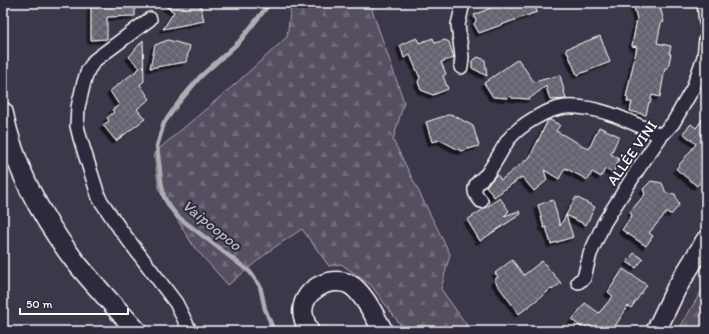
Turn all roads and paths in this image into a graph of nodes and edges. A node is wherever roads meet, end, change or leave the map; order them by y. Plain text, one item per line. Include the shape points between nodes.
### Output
1 (463, 3) edge
2 (704, 3) edge
3 (150, 18) dead end
4 (706, 22) edge
5 (706, 39) edge
6 (460, 67) dead end
7 (3, 112) edge
8 (661, 136) junction
9 (481, 201) dead end
10 (706, 240) edge
11 (578, 282) dead end
12 (137, 331) edge
13 (190, 331) edge
14 (309, 331) edge
15 (384, 331) edge
16 (656, 331) edge

1 - 6 street via 458,25 462,57
2 - 4 street
3 - 13 street via 92,65 79,101 77,126 99,198 176,303
5 - 8 street, ALLÉE VINI via 704,57 693,88 683,108
7 - 12 main road via 12,145 36,201 74,260
8 - 9 street via 600,111 576,107 551,110 527,123 509,139 487,174 477,184 476,195
8 - 11 street, ALLÉE VINI via 604,223 590,254 584,278
10 - 16 main road via 676,289
14 - 15 main road via 302,313 304,302 318,286 336,281 349,284 356,290

